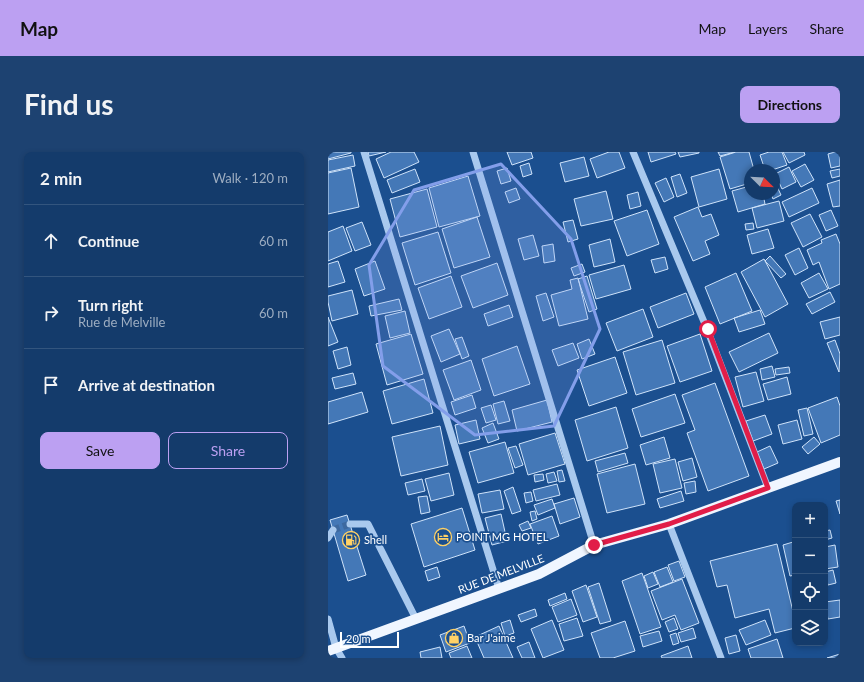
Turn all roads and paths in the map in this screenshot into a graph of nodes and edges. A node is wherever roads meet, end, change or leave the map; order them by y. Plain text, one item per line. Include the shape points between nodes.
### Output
1 (364, 152) edge
2 (473, 152) edge
3 (634, 152) edge
4 (840, 462) edge
5 (768, 488) junction
6 (350, 524) tunnel mouth
7 (669, 524) junction
8 (333, 530) tunnel mouth
9 (328, 538) edge
10 (594, 545) junction
11 (499, 589) junction
12 (328, 619) edge
13 (416, 619) junction
14 (332, 650) edge
15 (342, 658) edge
16 (721, 658) edge

1 - 11 street
2 - 10 street
3 - 5 street via 708,329
4 - 5 main road, RUE DE MELVILLE
5 - 7 main road, RUE DE MELVILLE
6 - 13 street via 368,524
7 - 10 main road, RUE DE MELVILLE
7 - 16 street
8 - 9 street
10 - 11 main road, RUE DE MELVILLE via 540,574
11 - 13 main road, RUE DE MELVILLE
12 - 14 street
13 - 14 main road, RUE DE MELVILLE
14 - 15 street

